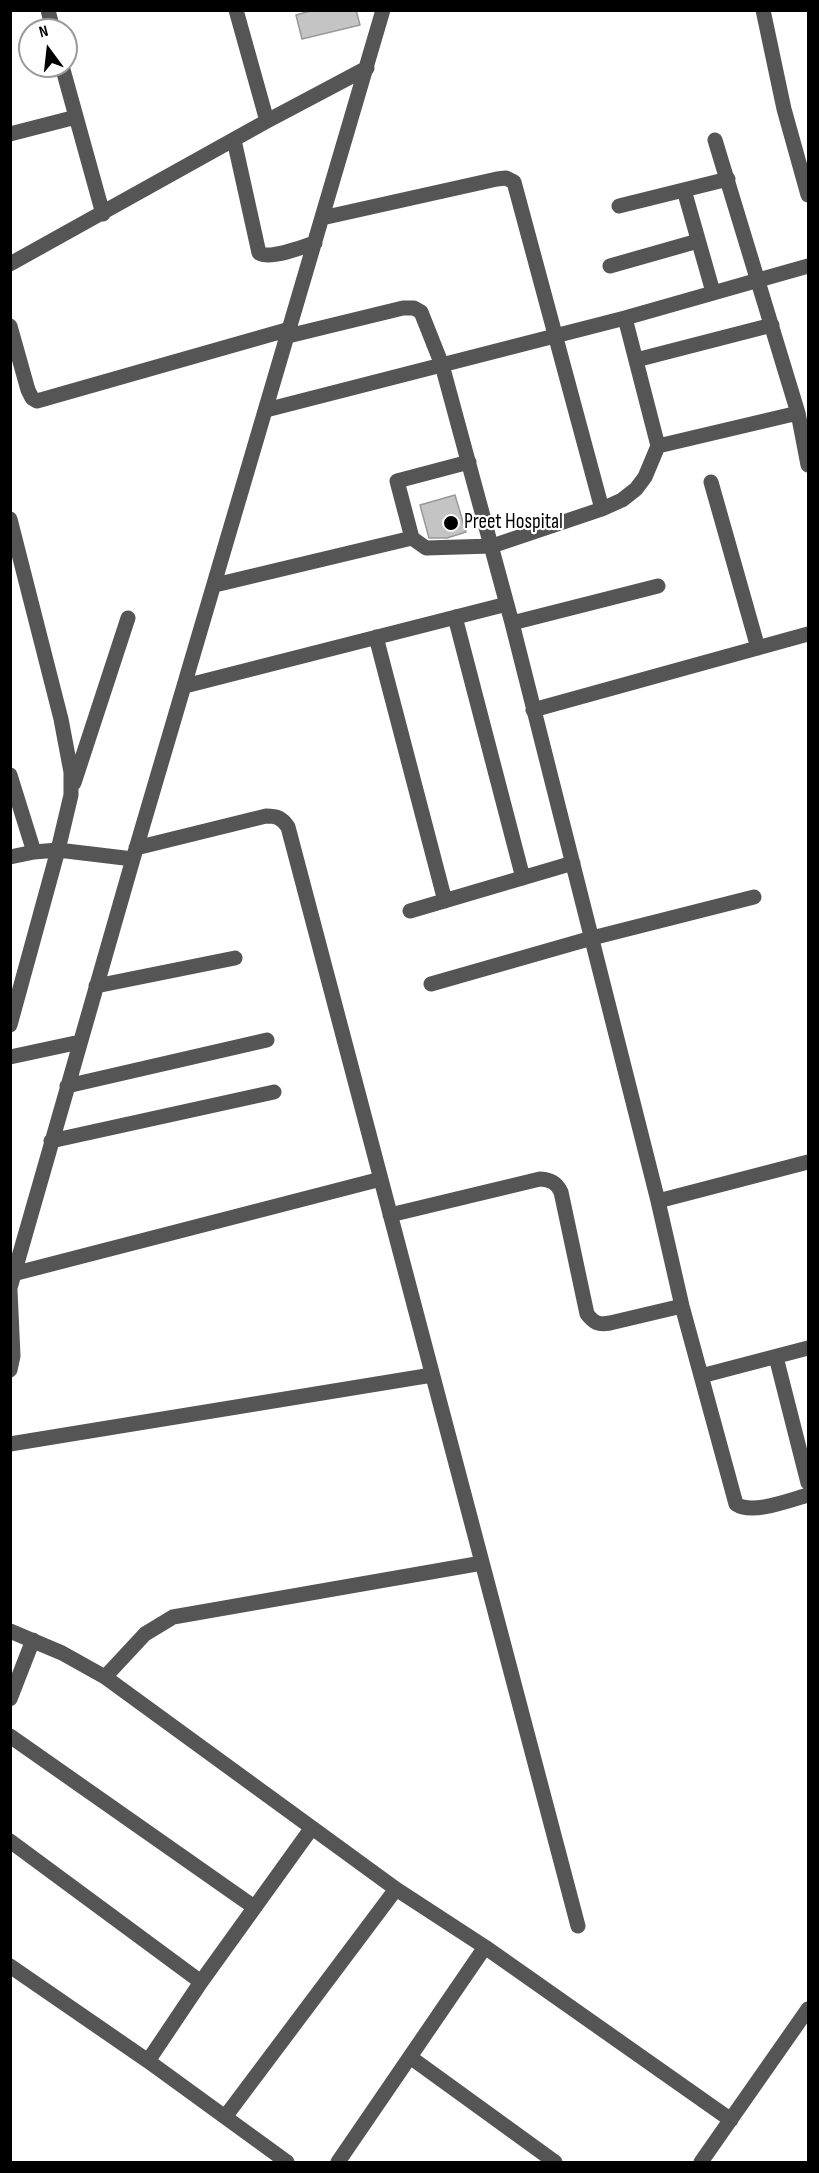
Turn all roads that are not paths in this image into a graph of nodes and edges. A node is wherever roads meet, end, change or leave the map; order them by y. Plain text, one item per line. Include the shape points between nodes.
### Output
1 (236, 10) edge
2 (369, 10) edge
3 (383, 10) edge
4 (763, 10) edge
5 (376, 37) junction
6 (366, 69) junction
7 (65, 78) edge
8 (76, 117) junction
9 (267, 121) junction
10 (10, 134) edge
11 (234, 140) junction
12 (715, 140) dead end
13 (728, 179) junction
14 (684, 190) junction
15 (808, 195) edge
16 (619, 206) dead end
17 (103, 214) junction
18 (322, 219) junction
19 (698, 241) junction
20 (315, 243) junction
21 (10, 264) edge
22 (610, 266) dead end
23 (808, 266) edge
24 (759, 279) junction
25 (713, 292) junction
26 (625, 318) junction
27 (10, 326) edge
28 (772, 326) junction
29 (289, 333) junction
30 (556, 336) junction
31 (636, 360) junction
32 (442, 365) junction
33 (266, 410) junction
34 (798, 413) junction
35 (658, 446) junction
36 (469, 462) junction
37 (808, 465) edge
38 (711, 482) dead end
39 (602, 509) junction
40 (10, 519) edge
41 (412, 538) junction
42 (492, 546) junction
43 (215, 585) junction
44 (658, 586) dead end
45 (507, 604) junction
46 (455, 617) junction
47 (128, 618) dead end
48 (512, 623) junction
49 (808, 634) edge
50 (376, 637) junction
51 (758, 648) junction
52 (185, 686) junction
53 (533, 710) junction
54 (10, 775) edge
55 (71, 795) junction
56 (58, 850) junction
57 (34, 852) junction
58 (135, 853) junction
59 (10, 857) edge
60 (573, 863) junction
61 (523, 878) junction
62 (754, 897) dead end
63 (445, 901) junction
64 (410, 911) dead end
65 (592, 939) junction
66 (235, 957) dead end
67 (18, 970) edge
68 (431, 984) dead end
69 (96, 986) junction
70 (10, 1025) edge
71 (267, 1040) dead end
72 (80, 1042) junction
73 (10, 1057) edge
74 (67, 1086) junction
75 (274, 1092) dead end
76 (51, 1141) junction
77 (808, 1162) edge
78 (381, 1179) junction
79 (658, 1201) junction
80 (390, 1215) junction
81 (11, 1284) edge
82 (682, 1306) junction
83 (11, 1308) edge
84 (808, 1348) edge
85 (776, 1357) junction
86 (10, 1370) edge
87 (432, 1375) junction
88 (701, 1376) junction
89 (10, 1443) edge
90 (808, 1483) edge
91 (808, 1495) edge
92 (482, 1563) junction
93 (10, 1631) edge
94 (33, 1640) junction
95 (105, 1677) junction
96 (10, 1699) edge
97 (10, 1736) edge
98 (311, 1829) junction
99 (10, 1841) edge
100 (396, 1889) junction
101 (254, 1907) junction
102 (578, 1926) dead end
103 (485, 1947) junction
104 (10, 1966) edge
105 (201, 1982) junction
106 (808, 2013) edge
107 (410, 2057) junction
108 (148, 2061) junction
109 (225, 2117) junction
110 (731, 2120) junction
111 (287, 2163) edge
112 (338, 2163) edge
113 (555, 2163) edge
114 (701, 2163) edge

1 - 9 street
2 - 5 street
3 - 5 street
4 - 15 street
5 - 6 street
6 - 9 street
6 - 18 street
7 - 8 street
8 - 10 street
8 - 17 street
9 - 11 street
11 - 17 street
11 - 20 street via 259,253 273,255
12 - 13 street
13 - 14 street
13 - 24 street
14 - 16 street
14 - 19 street
17 - 21 street
18 - 20 street
18 - 30 street via 506,178 514,182
19 - 22 street
19 - 25 street
20 - 29 street
23 - 24 street
24 - 25 street
24 - 28 street
25 - 26 street
26 - 30 street
26 - 31 street
27 - 29 street via 28,390 37,401
28 - 31 street
28 - 34 street
29 - 32 street via 414,308 426,322
29 - 33 street
30 - 32 street
30 - 39 street
31 - 35 street
32 - 33 street
32 - 36 street
33 - 43 street
34 - 35 street
34 - 37 street
35 - 39 street via 636,489
36 - 41 street via 397,481
36 - 42 street
38 - 51 street
39 - 42 street
40 - 55 street via 68,751
41 - 42 street via 426,548
41 - 43 street
42 - 45 street
43 - 52 street
44 - 48 street
45 - 46 street
45 - 48 street
46 - 50 street
46 - 61 street
47 - 55 street
48 - 53 street
49 - 51 street
50 - 52 street
50 - 63 street
51 - 53 street
52 - 58 street
53 - 60 street
54 - 57 street
55 - 56 street
56 - 57 street
56 - 58 street
56 - 67 street
57 - 59 street
58 - 69 street
58 - 78 street via 266,816 283,820
60 - 61 street
60 - 65 street
61 - 63 street
62 - 65 street
63 - 64 street
65 - 68 street
65 - 79 street
66 - 69 street
67 - 70 street
69 - 72 street
71 - 74 street
72 - 73 street
72 - 74 street
74 - 76 street
75 - 76 street
76 - 81 street
77 - 79 street
78 - 80 street
78 - 81 street
79 - 82 street
80 - 82 street via 540,1179 550,1180 561,1192 587,1314 592,1322 600,1325
80 - 87 street
81 - 83 street
82 - 88 street
83 - 86 street
84 - 85 street
85 - 88 street
85 - 90 street
87 - 89 street
87 - 92 street
88 - 91 street via 736,1504 753,1508
92 - 95 street via 173,1617 145,1634
92 - 102 street
93 - 94 street
94 - 95 street
94 - 96 street
95 - 98 street
97 - 101 street
98 - 100 street
98 - 101 street
99 - 105 street
100 - 103 street
100 - 109 street
101 - 105 street
103 - 107 street
103 - 110 street
104 - 108 street
105 - 108 street
106 - 110 street
107 - 112 street
107 - 113 street
108 - 109 street
109 - 111 street
110 - 114 street

